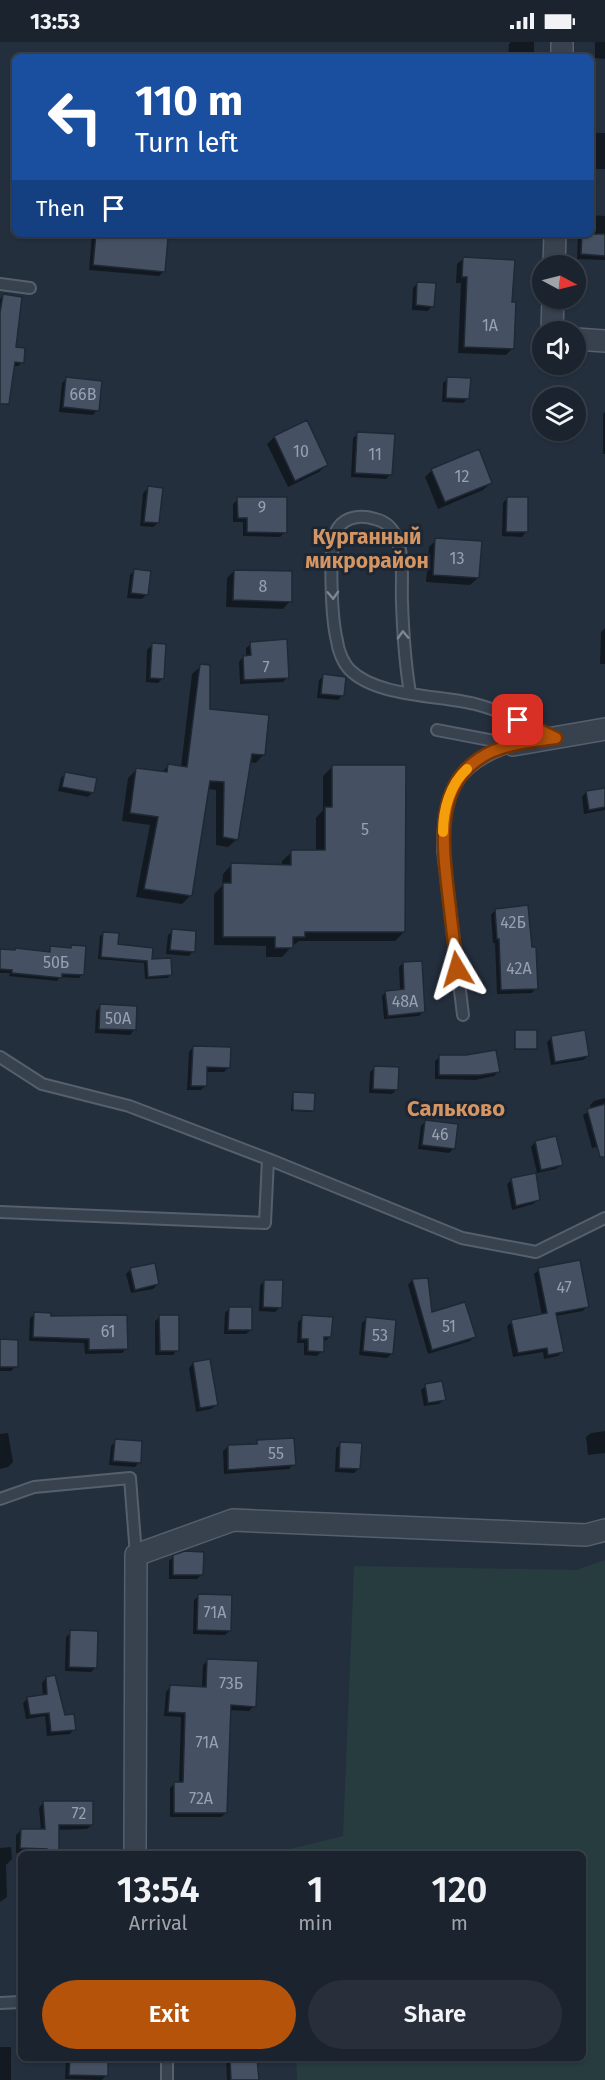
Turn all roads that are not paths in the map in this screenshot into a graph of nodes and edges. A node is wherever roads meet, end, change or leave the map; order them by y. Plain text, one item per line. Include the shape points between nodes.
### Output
1 (555, 237) edge
2 (554, 255) edge
3 (0, 284) edge
4 (30, 288) dead end
5 (586, 340) edge
6 (605, 341) edge
7 (410, 693) junction
8 (605, 729) edge
9 (437, 730) dead end
10 (556, 738) junction
11 (513, 745) junction
12 (463, 1015) dead end
13 (0, 1057) edge
14 (268, 1159) junction
15 (0, 1212) edge
16 (605, 1218) edge
17 (0, 1499) edge
18 (605, 1530) edge
19 (136, 1556) junction
20 (135, 1851) edge
21 (18, 2002) edge
22 (0, 2003) edge
23 (167, 2061) edge
24 (167, 2080) edge

1 - 2 street
3 - 4 lane
5 - 6 street
7 -> 7 lane via 404,652 401,560 395,533 378,519 350,519 337,529 332,548 334,622 342,657 348,669 362,679
7 - 10 lane via 475,704
8 - 10 street
9 - 11 lane
10 - 11 street
11 - 12 lane via 492,752 463,773 452,788 443,826
13 - 14 lane via 42,1084 129,1106
14 - 15 lane via 265,1223
14 - 16 lane via 462,1238 536,1252
17 - 19 lane via 34,1487 130,1479
18 - 19 street via 586,1535 233,1520
19 - 20 street
21 - 22 lane
23 - 24 lane

